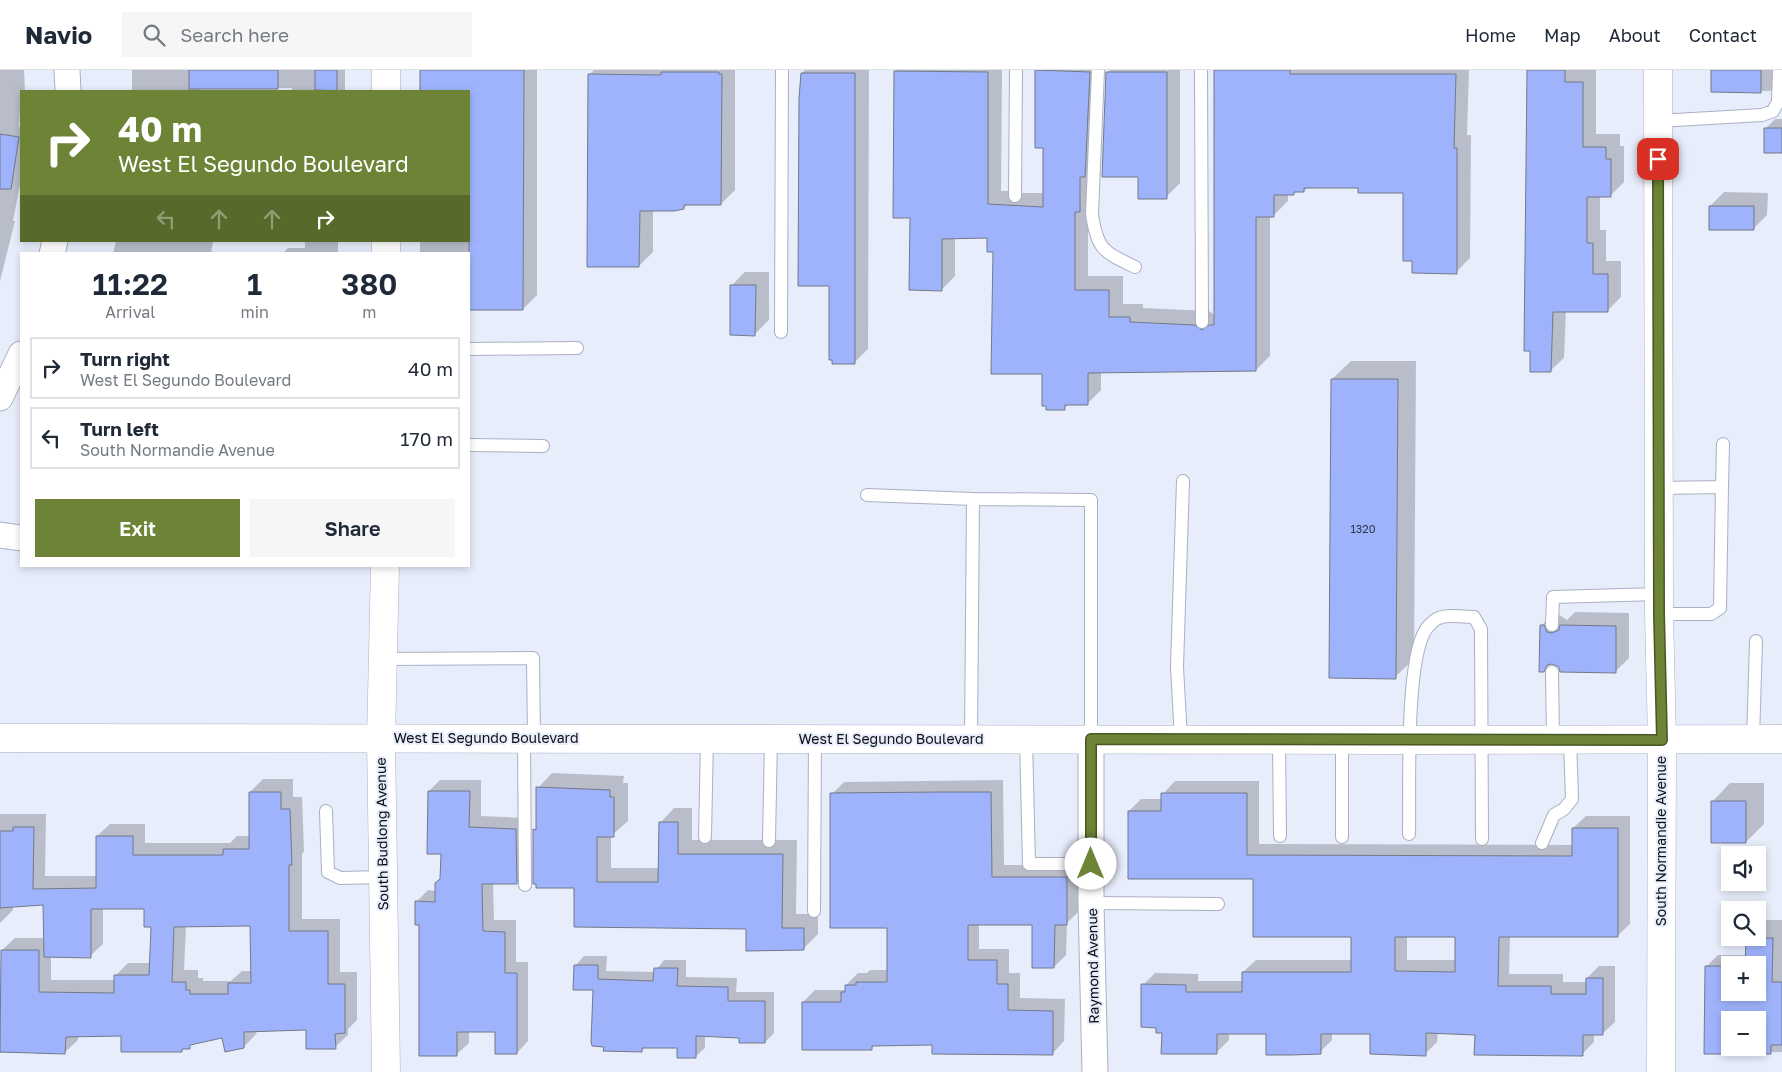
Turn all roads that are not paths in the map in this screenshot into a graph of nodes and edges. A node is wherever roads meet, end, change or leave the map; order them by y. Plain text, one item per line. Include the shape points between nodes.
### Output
1 (67, 70) edge
2 (386, 70) edge
3 (782, 70) edge
4 (1016, 70) edge
5 (1098, 70) edge
6 (1201, 70) edge
7 (1658, 70) edge
8 (1779, 70) edge
9 (68, 90) edge
10 (386, 90) edge
11 (1658, 121) junction
12 (1014, 196) dead end
13 (1135, 267) dead end
14 (1202, 322) dead end
15 (781, 332) dead end
16 (577, 348) dead end
17 (470, 349) edge
18 (20, 356) edge
19 (0, 398) edge
20 (1722, 444) dead end
21 (470, 445) edge
22 (543, 446) dead end
23 (1182, 481) dead end
24 (1722, 487) junction
25 (1660, 488) junction
26 (867, 495) dead end
27 (973, 499) junction
28 (0, 535) edge
29 (20, 538) edge
30 (386, 567) edge
31 (1659, 604) junction
32 (1552, 625) dead end
33 (1756, 641) dead end
34 (383, 659) junction
35 (1552, 672) dead end
36 (0, 738) edge
37 (529, 738) junction
38 (707, 738) junction
39 (771, 738) junction
40 (815, 738) junction
41 (1782, 738) edge
42 (381, 739) junction
43 (971, 739) junction
44 (1026, 739) junction
45 (1091, 739) junction
46 (1753, 739) junction
47 (1181, 740) junction
48 (1279, 740) junction
49 (1342, 740) junction
50 (1410, 740) junction
51 (1481, 740) junction
52 (1561, 740) junction
53 (1662, 740) junction
54 (326, 811) dead end
55 (1409, 834) dead end
56 (1280, 836) dead end
57 (705, 837) dead end
58 (1342, 837) dead end
59 (1482, 840) dead end
60 (769, 841) dead end
61 (1542, 842) dead end
62 (1091, 864) junction
63 (382, 877) junction
64 (525, 885) dead end
65 (1091, 903) junction
66 (1218, 904) dead end
67 (814, 911) dead end
68 (386, 1072) edge
69 (1095, 1072) edge
70 (1661, 1072) edge

1 - 9 street
2 - 10 main road
3 - 15 lane
4 - 12 lane
5 - 13 lane via 1092,214 1095,237 1108,254
6 - 14 lane
7 - 11 main road, South Normandie Avenue
8 - 11 lane via 1778,102 1773,111 1762,115
11 - 25 main road, South Normandie Avenue
16 - 17 lane
18 - 19 street
20 - 24 lane
21 - 22 lane
23 - 47 lane via 1177,667
24 - 25 lane
24 - 31 lane via 1720,608 1711,614
25 - 31 main road, South Normandie Avenue
26 - 27 lane
27 - 43 lane
27 - 45 lane via 1091,500
28 - 29 street
30 - 34 main road, South Budlong Avenue
31 - 32 lane via 1553,597
31 - 53 main road, South Normandie Avenue
33 - 46 lane
34 - 37 lane via 534,658
34 - 42 main road, South Budlong Avenue
35 - 52 lane
36 - 42 main road, West El Segundo Boulevard
37 - 38 main road, West El Segundo Boulevard
37 - 42 main road, West El Segundo Boulevard
37 - 64 lane
38 - 39 main road, West El Segundo Boulevard
38 - 57 lane
39 - 40 main road, West El Segundo Boulevard
39 - 60 lane
40 - 43 main road, West El Segundo Boulevard
40 - 67 lane
41 - 46 main road, West El Segundo Boulevard
42 - 63 main road, South Budlong Avenue
43 - 44 main road, West El Segundo Boulevard
44 - 45 main road, West El Segundo Boulevard
44 - 62 lane via 1029,864
45 - 47 main road, West El Segundo Boulevard
45 - 62 street, Raymond Avenue
46 - 53 main road, West El Segundo Boulevard
47 - 48 main road, West El Segundo Boulevard
48 - 49 main road, West El Segundo Boulevard
48 - 56 lane
49 - 50 main road, West El Segundo Boulevard
49 - 58 lane
50 - 51 main road, West El Segundo Boulevard
50 - 51 lane via 1413,680 1425,630 1439,618 1474,617 1481,629
50 - 55 lane
51 - 52 main road, West El Segundo Boulevard
51 - 59 lane
52 - 53 main road, West El Segundo Boulevard
52 - 61 lane via 1572,799 1564,810 1554,815
53 - 70 main road, South Normandie Avenue
54 - 63 lane via 328,872 340,878
62 - 65 street, Raymond Avenue
63 - 68 main road, South Budlong Avenue
65 - 66 lane
65 - 69 street, Raymond Avenue

